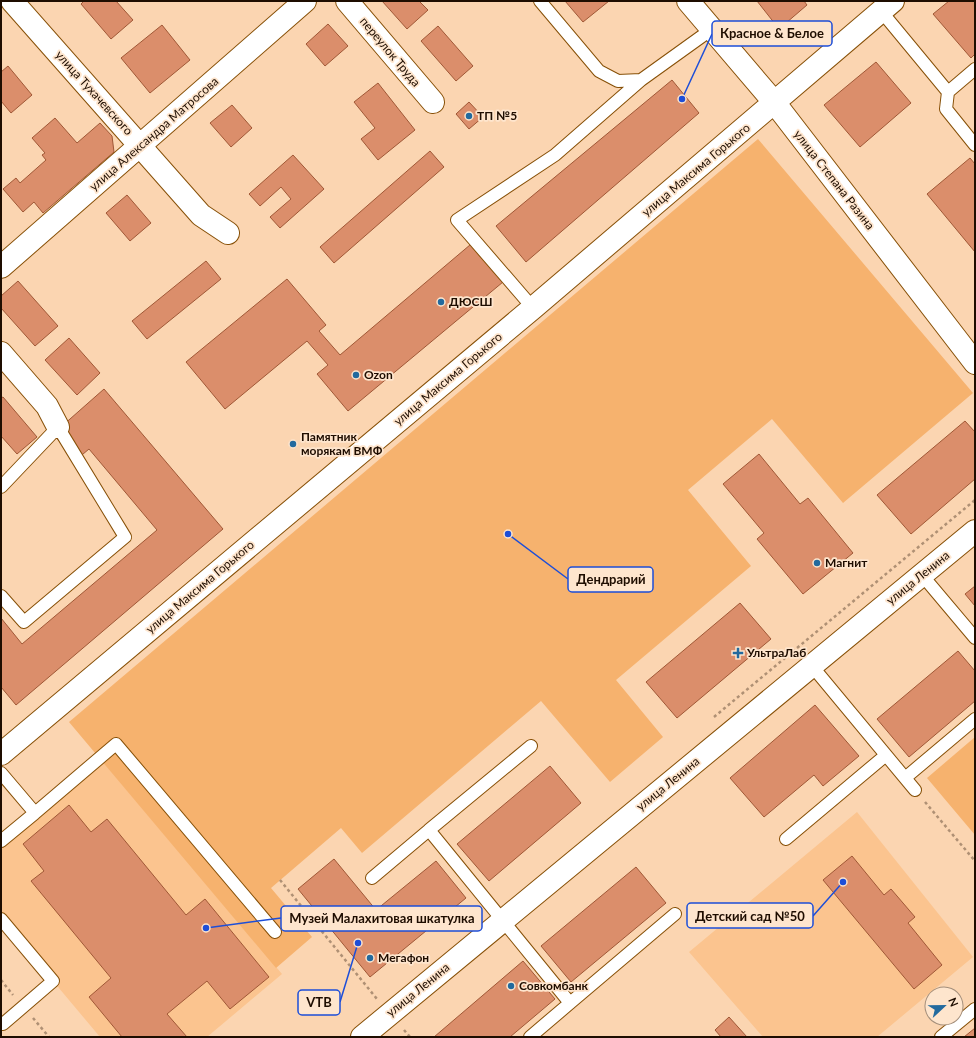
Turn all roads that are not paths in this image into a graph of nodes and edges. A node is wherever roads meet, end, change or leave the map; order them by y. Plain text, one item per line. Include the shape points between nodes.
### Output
1 (12, 1) edge
2 (305, 1) edge
3 (347, 1) edge
4 (540, 1) edge
5 (688, 1) edge
6 (887, 6) edge
7 (712, 29) junction
8 (975, 69) edge
9 (641, 80) junction
10 (948, 92) junction
11 (433, 102) dead end
12 (774, 102) junction
13 (975, 145) edge
14 (141, 146) junction
15 (228, 233) dead end
16 (1, 267) edge
17 (533, 308) junction
18 (1, 353) edge
19 (975, 363) edge
20 (58, 427) junction
21 (1, 487) edge
22 (975, 531) edge
23 (922, 575) junction
24 (1, 596) edge
25 (975, 638) edge
26 (812, 666) junction
27 (975, 719) edge
28 (531, 746) dead end
29 (1, 754) edge
30 (886, 755) junction
31 (1, 774) edge
32 (905, 778) junction
33 (915, 790) road end
34 (34, 813) junction
35 (429, 830) junction
36 (786, 839) dead end
37 (1, 841) edge
38 (372, 878) dead end
39 (675, 914) dead end
40 (1, 919) edge
41 (503, 920) junction
42 (275, 932) dead end
43 (570, 1003) junction
44 (975, 1009) edge
45 (3, 1024) dead end
46 (362, 1037) edge
47 (530, 1037) edge
48 (941, 1037) edge

1 - 14 street, улица Тухачевского
2 - 14 street, улица Александра Матросова
3 - 11 street, переулок Труда
4 - 9 lane via 600,72 618,81
5 - 7 street, улица Степана Разина
6 - 10 lane
6 - 12 street, улица Максима Горького
7 - 9 lane
7 - 12 street, улица Степана Разина
8 - 10 lane
9 - 17 lane via 555,155 457,220
10 - 13 lane via 946,110
12 - 17 street, улица Максима Горького
12 - 19 street, улица Степана Разина
14 - 15 street, улица Тухачевского via 201,215
14 - 16 street, улица Александра Матросова
17 - 29 street, улица Максима Горького
18 - 20 street via 47,406
20 - 21 lane
20 - 24 lane via 125,537 24,622
22 - 23 street, улица Ленина
23 - 25 lane
23 - 26 street, улица Ленина
26 - 30 lane
26 - 41 street, улица Ленина
27 - 32 lane
28 - 35 lane
30 - 32 lane
30 - 36 lane
31 - 34 lane
32 - 33 lane
34 - 37 lane
34 - 42 lane via 116,744
35 - 38 lane
35 - 41 lane
39 - 43 lane
40 - 45 lane via 53,981
41 - 43 lane
41 - 46 street, улица Ленина
43 - 47 lane
44 - 48 lane

